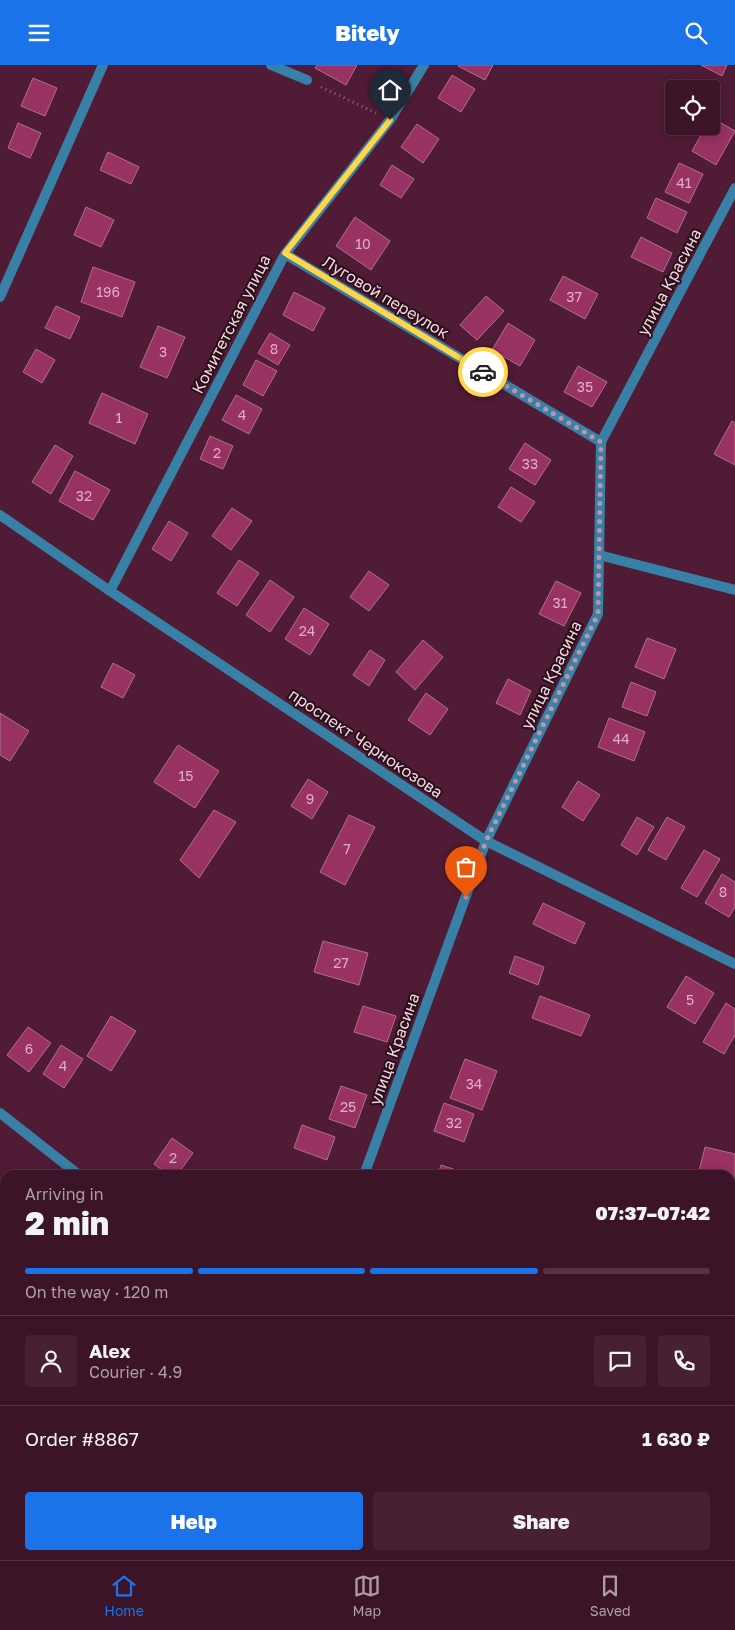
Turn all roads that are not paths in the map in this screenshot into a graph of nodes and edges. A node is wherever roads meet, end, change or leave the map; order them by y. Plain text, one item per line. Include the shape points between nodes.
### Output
1 (103, 65) edge
2 (271, 65) edge
3 (424, 65) edge
4 (307, 80) road end
5 (735, 189) edge
6 (285, 253) junction
7 (0, 297) edge
8 (601, 442) junction
9 (0, 515) edge
10 (599, 555) junction
11 (735, 590) edge
12 (110, 591) junction
13 (486, 841) junction
14 (735, 964) edge
15 (0, 1113) edge
16 (73, 1170) edge
17 (366, 1170) edge

1 - 7 street
2 - 4 street
3 - 6 street, Комитетская улица via 390,120
5 - 8 street, улица Красина
6 - 8 street, Луговой переулок
6 - 12 street, Комитетская улица
8 - 10 street, улица Красина
9 - 12 street, проспект Чернокозова
10 - 11 street
10 - 13 street, улица Красина via 598,614
12 - 13 street, проспект Чернокозова
13 - 14 street, проспект Чернокозова
13 - 17 street, улица Красина
15 - 16 street

